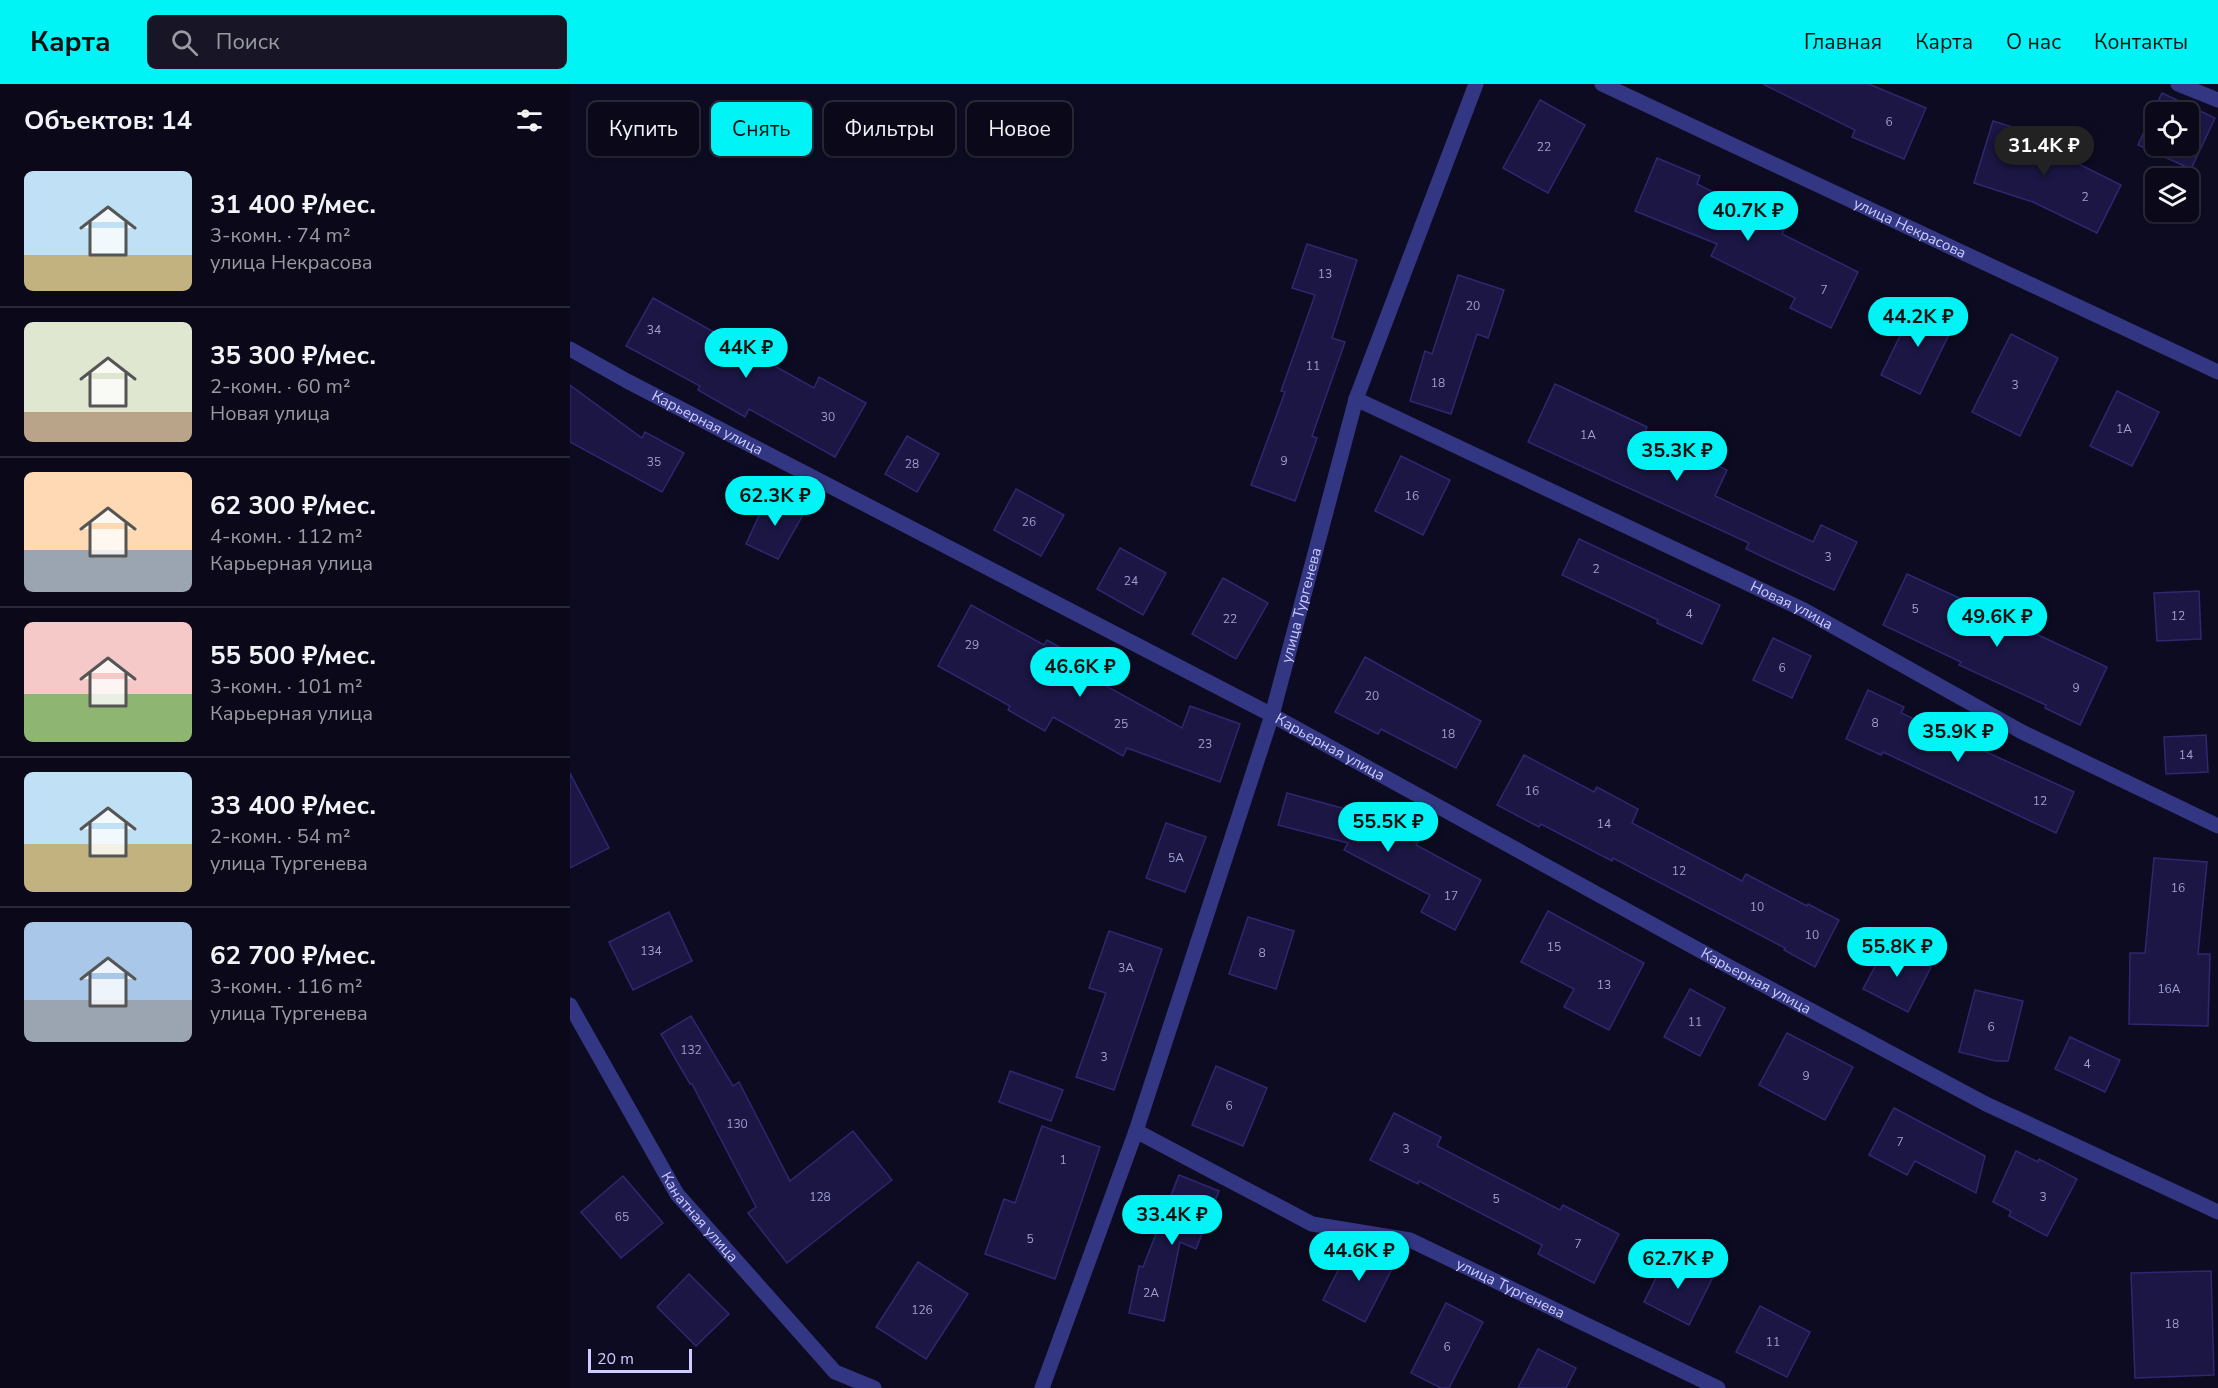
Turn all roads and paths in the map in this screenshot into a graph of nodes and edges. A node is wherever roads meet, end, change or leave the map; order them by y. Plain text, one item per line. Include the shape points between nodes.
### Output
1 (1476, 84) edge
2 (1602, 84) edge
3 (2178, 84) edge
4 (2218, 100) edge
5 (570, 349) edge
6 (2218, 372) edge
7 (1356, 399) junction
8 (1272, 715) junction
9 (2218, 826) edge
10 (570, 1005) edge
11 (1136, 1131) junction
12 (2218, 1212) edge
13 (873, 1388) edge
14 (1042, 1388) edge
15 (1718, 1388) edge

1 - 7 street, улица Тургенева
2 - 6 street, улица Некрасова
3 - 4 street
5 - 8 street, Карьерная улица
7 - 8 street, улица Тургенева
7 - 9 street, Новая улица via 1804,610 2022,732
8 - 11 street, улица Тургенева
8 - 12 street, Карьерная улица via 1976,1098
10 - 13 street, Канатная улица via 677,1194 835,1372
11 - 14 street, улица Тургенева
11 - 15 street, улица Тургенева via 1312,1224 1410,1240

